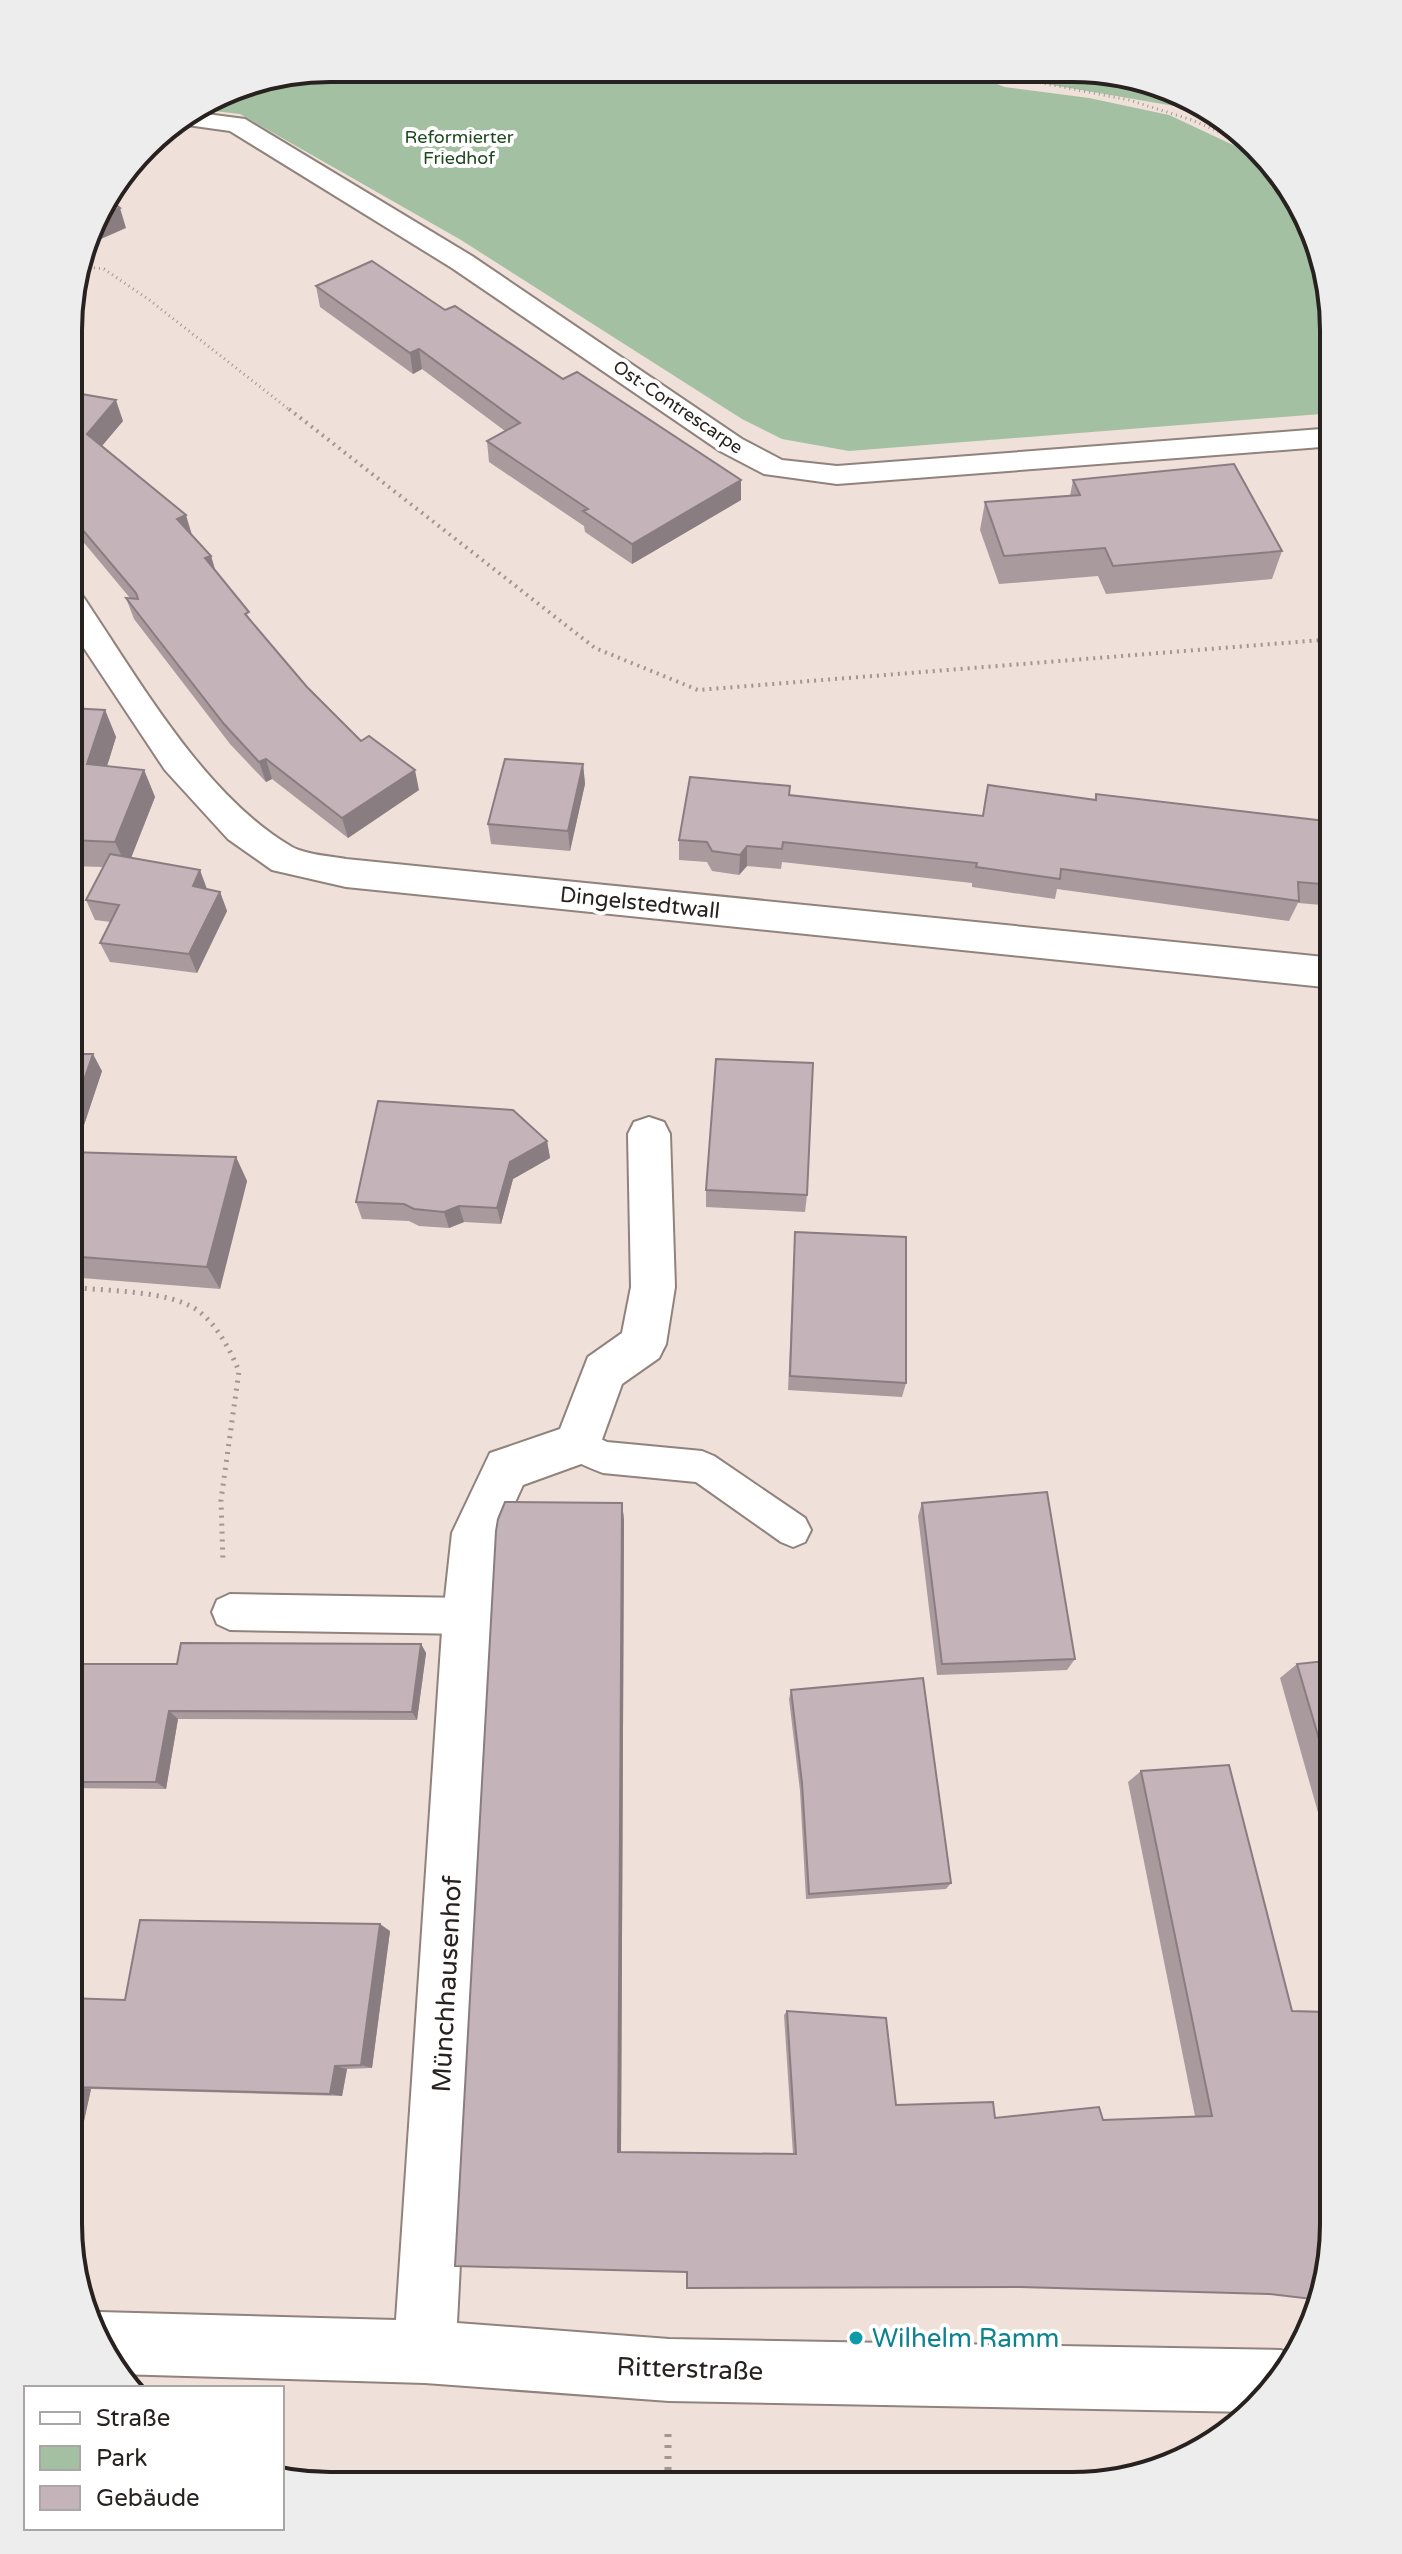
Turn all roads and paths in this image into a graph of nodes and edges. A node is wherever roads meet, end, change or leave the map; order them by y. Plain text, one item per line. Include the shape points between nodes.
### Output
1 (1032, 82) edge
2 (198, 120) edge
3 (1220, 131) edge
4 (91, 267) edge
5 (1320, 438) edge
6 (82, 620) edge
7 (1320, 640) edge
8 (1320, 972) edge
9 (649, 1134) dead end
10 (82, 1288) edge
11 (578, 1444) junction
12 (793, 1530) dead end
13 (230, 1612) joint
14 (468, 1616) junction
15 (113, 2343) edge
16 (425, 2352) junction
17 (1264, 2381) edge

1 - 3 path via 1137,100
2 - 5 street, Ost-Contrescarpe via 236,124 462,262 731,445 775,468 837,475
4 - 7 path via 104,269 148,299 595,648 698,690
6 - 8 street, Dingelstedtwall via 177,761 241,830 285,860 346,873
9 - 11 street via 653,1287 643,1344 604,1371
10 - 13 path via 138,1294 195,1308 232,1353 239,1371 221,1512
11 - 12 lane via 603,1457 702,1467
11 - 14 street, Münchhausenhof via 507,1469 476,1533
13 - 14 lane
14 - 16 street, Münchhausenhof
15 - 16 street, Ritterstraße
16 - 17 street, Ritterstraße via 669,2370

